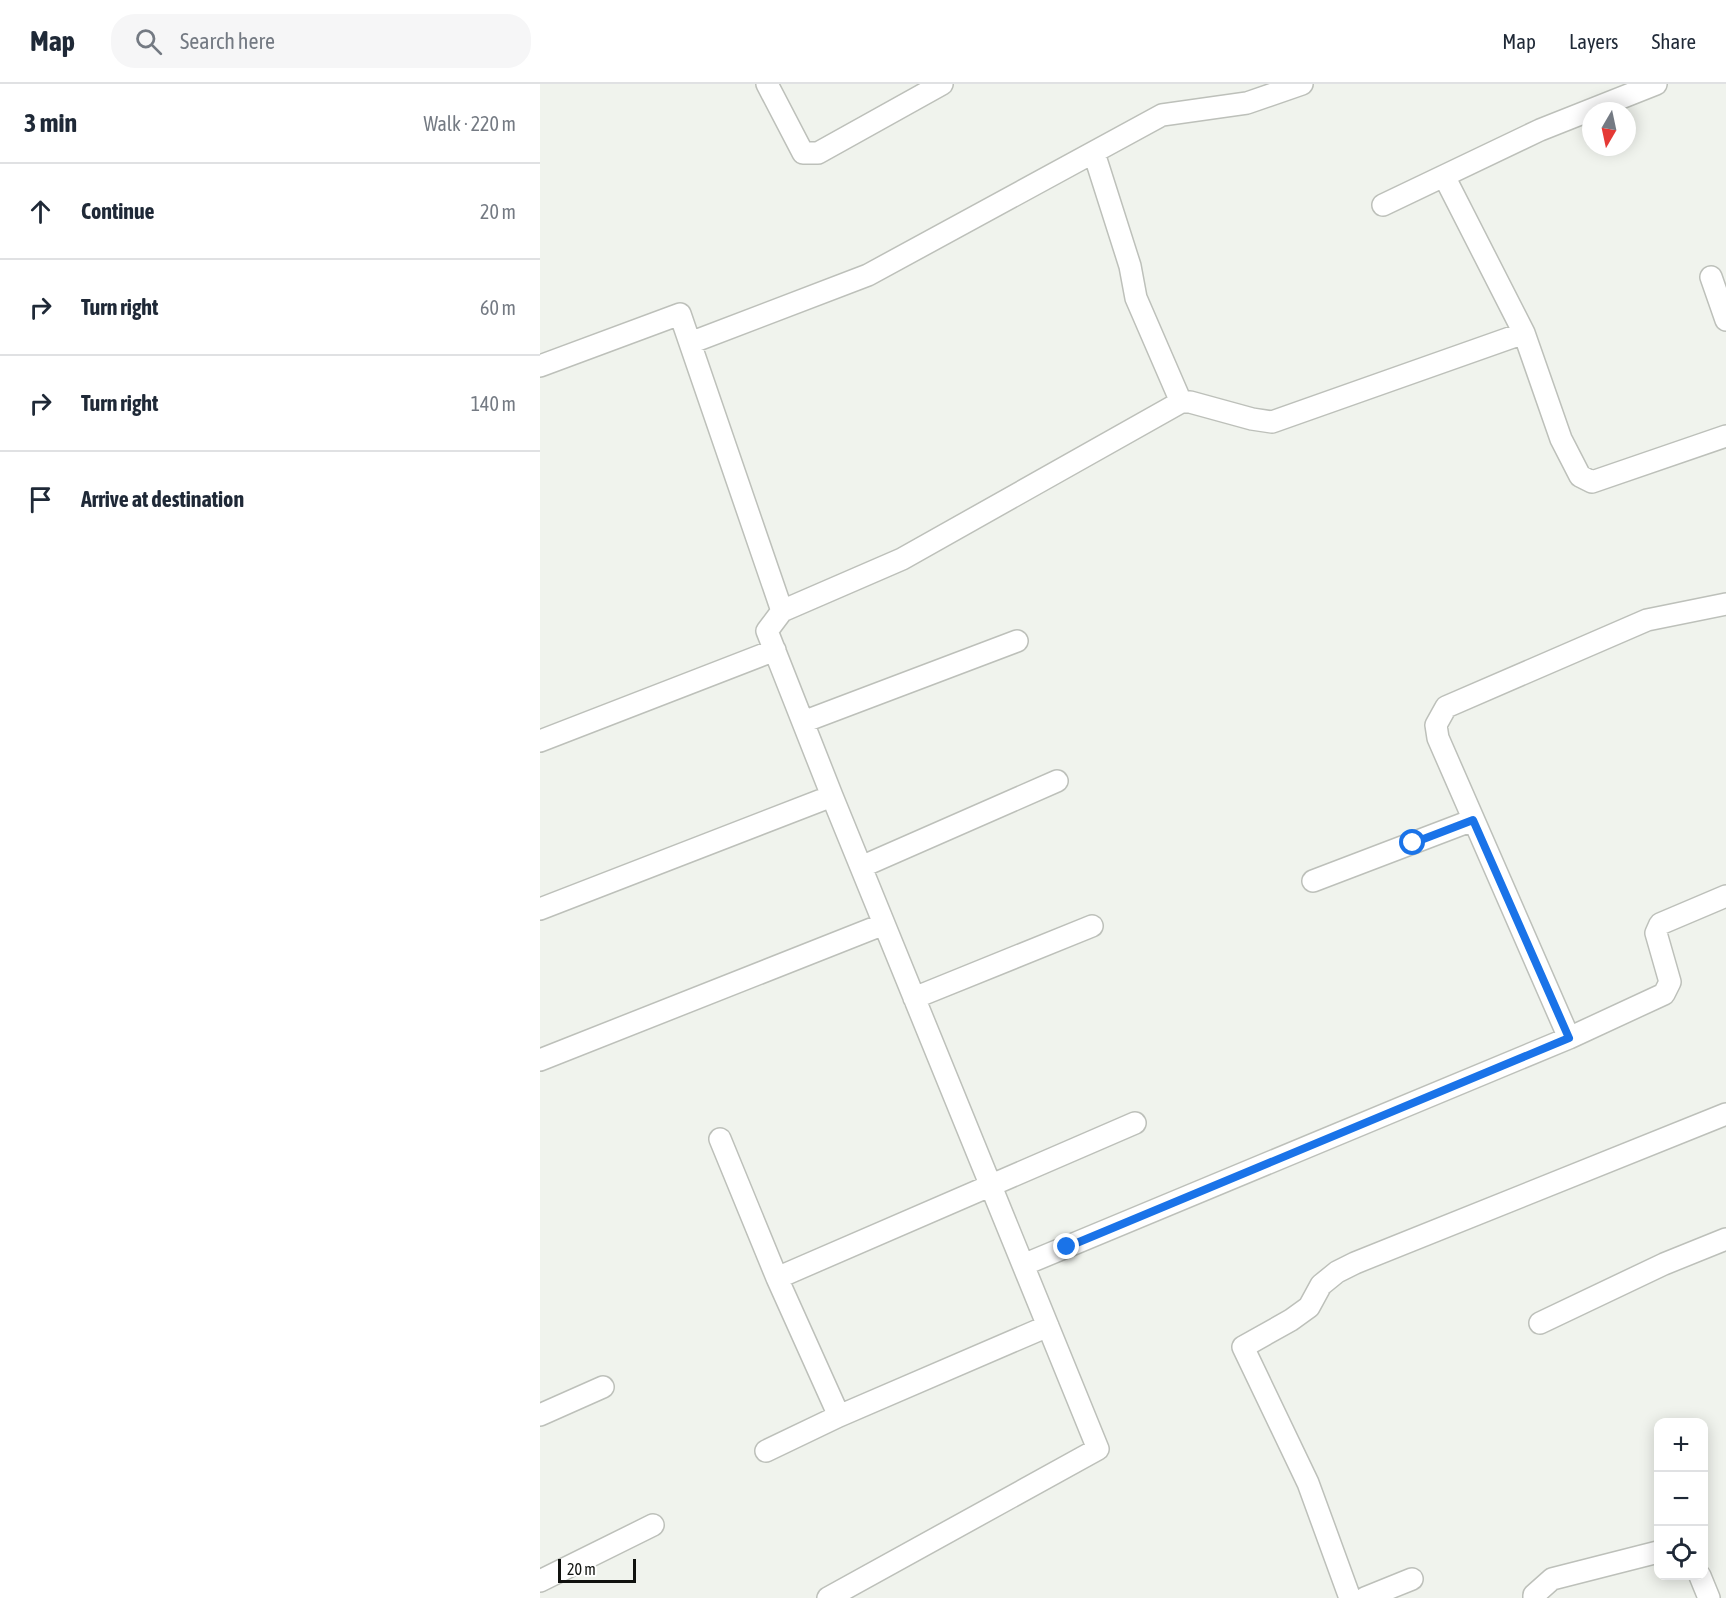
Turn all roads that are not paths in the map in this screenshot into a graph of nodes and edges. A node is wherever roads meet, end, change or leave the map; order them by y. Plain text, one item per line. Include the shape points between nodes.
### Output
1 (767, 84) edge
2 (942, 84) edge
3 (1302, 84) edge
4 (1656, 84) edge
5 (1094, 153) junction
6 (1444, 176) junction
7 (1383, 205) dead end
8 (1711, 277) dead end
9 (1726, 320) edge
10 (1524, 333) junction
11 (690, 343) junction
12 (540, 366) edge
13 (1181, 402) junction
14 (1726, 436) edge
15 (1726, 604) edge
16 (782, 611) junction
17 (1017, 641) dead end
18 (775, 650) junction
19 (803, 722) junction
20 (540, 741) edge
21 (1057, 781) dead end
22 (832, 795) junction
23 (1473, 820) junction
24 (861, 867) junction
25 (1313, 880) dead end
26 (1726, 896) edge
27 (540, 909) edge
28 (885, 924) junction
29 (1092, 926) dead end
30 (914, 998) junction
31 (1569, 1038) junction
32 (540, 1060) edge
33 (1726, 1114) edge
34 (1135, 1123) dead end
35 (720, 1139) dead end
36 (990, 1185) junction
37 (1726, 1239) edge
38 (1023, 1265) junction
39 (777, 1278) junction
40 (1540, 1323) dead end
41 (1048, 1326) junction
42 (603, 1387) dead end
43 (540, 1415) edge
44 (839, 1416) junction
45 (766, 1451) dead end
46 (653, 1525) dead end
47 (1654, 1553) edge
48 (1412, 1580) dead end
49 (1702, 1580) edge
50 (540, 1581) edge
51 (856, 1591) edge
52 (828, 1598) edge
53 (1350, 1598) edge
54 (1365, 1598) edge
55 (1534, 1598) edge
56 (1709, 1598) edge

1 - 2 street via 802,153 818,153
3 - 5 street via 1247,103 1162,115
4 - 6 street via 1540,130
5 - 11 street via 868,276
5 - 13 street via 1130,266 1136,298
6 - 7 street
6 - 10 street
8 - 9 street
10 - 13 street via 1272,422
10 - 14 street via 1561,439 1580,476 1592,482
11 - 12 street via 680,314
11 - 16 street
13 - 16 street via 902,559
15 - 23 street via 1647,620 1446,707 1436,725 1438,738
16 - 18 street via 767,631
17 - 19 street
18 - 19 street
18 - 20 street
19 - 22 street
21 - 24 street
22 - 24 street
22 - 27 street
23 - 25 street
23 - 31 street
24 - 28 street
26 - 31 street via 1660,924 1656,933 1670,982 1664,994
28 - 30 street
28 - 32 street
29 - 30 street
30 - 36 street
31 - 38 street
33 - 53 street via 1336,1272 1321,1285 1309,1307 1243,1347 1308,1483
34 - 36 street
35 - 39 street
36 - 38 street
36 - 39 street
37 - 40 street
38 - 41 street
39 - 44 street
41 - 44 street
41 - 51 street via 1098,1449
42 - 43 street
44 - 45 street
46 - 50 street
47 - 55 street via 1552,1579
48 - 54 street
49 - 56 street
51 - 52 street

